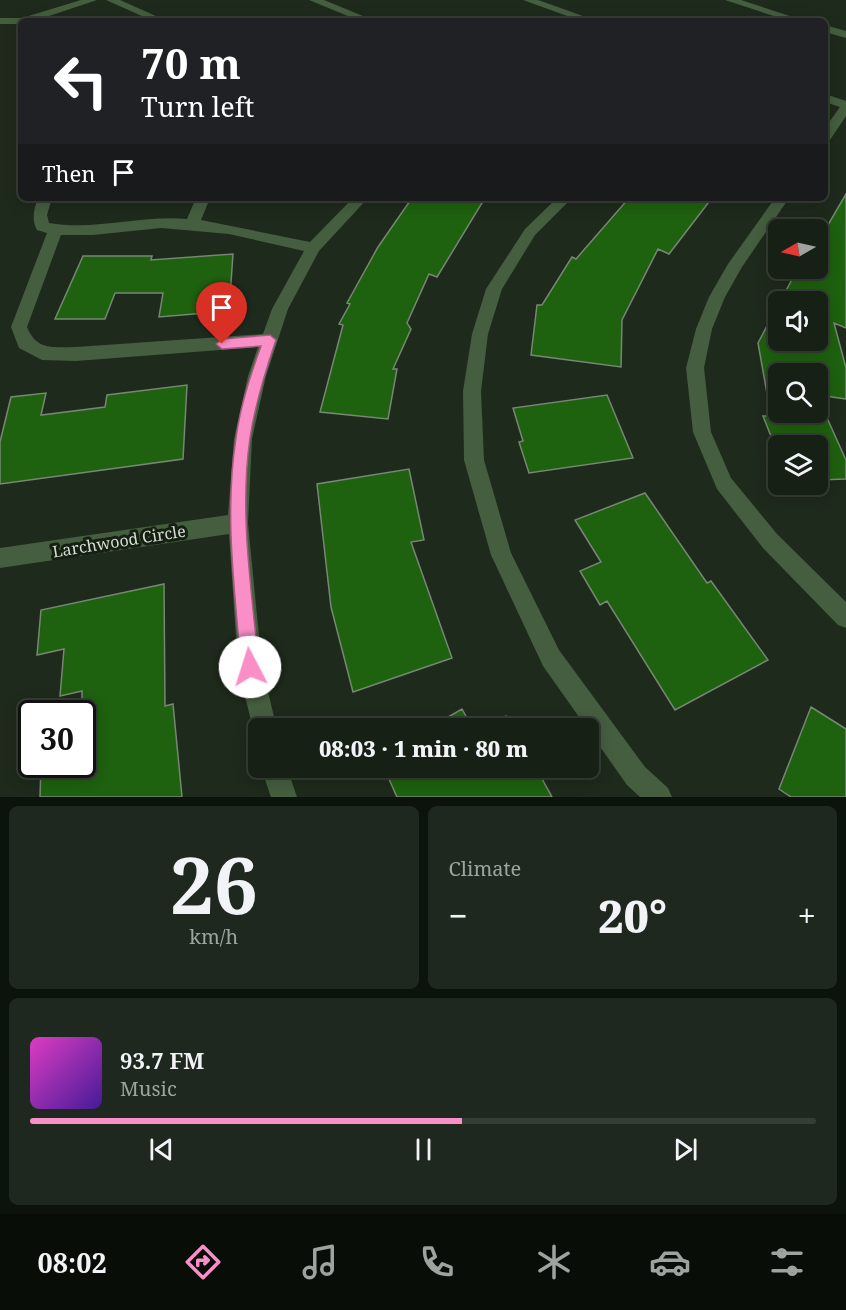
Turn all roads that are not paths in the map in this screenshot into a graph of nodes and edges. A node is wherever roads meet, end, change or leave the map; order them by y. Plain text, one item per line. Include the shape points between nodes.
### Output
1 (92, 0) edge
2 (111, 0) edge
3 (314, 0) edge
4 (528, 0) edge
5 (730, 0) edge
6 (32, 18) edge
7 (155, 18) edge
8 (362, 18) edge
9 (583, 18) edge
10 (790, 18) edge
11 (0, 21) edge
12 (18, 21) edge
13 (828, 29) edge
14 (846, 34) edge
15 (828, 99) edge
16 (846, 106) edge
17 (828, 133) edge
18 (44, 201) edge
19 (202, 201) edge
20 (358, 201) edge
21 (562, 201) edge
22 (780, 201) edge
23 (192, 225) junction
24 (55, 231) junction
25 (313, 248) junction
26 (270, 340) junction
27 (238, 523) junction
28 (0, 558) edge
29 (846, 617) edge
30 (262, 718) edge
31 (277, 778) edge
32 (284, 797) edge
33 (659, 797) edge

1 - 6 street
2 - 7 street
3 - 8 street
4 - 9 street
5 - 10 street
11 - 12 street
13 - 14 street
15 - 16 street
16 - 17 street
18 - 24 street via 42,227
19 - 23 street
20 - 25 street
21 - 33 street via 530,232 494,289 480,334 472,391 474,460 501,555 551,657 636,776
22 - 29 street via 736,264 704,329 694,368 702,432 724,483 770,541
23 - 24 street via 145,224
23 - 25 street
24 - 26 street via 19,327 25,343 42,353
25 - 26 street via 280,309
26 - 27 street via 257,376 243,439
27 - 28 street, Larchwood Circle
27 - 30 street via 250,667
31 - 32 street

